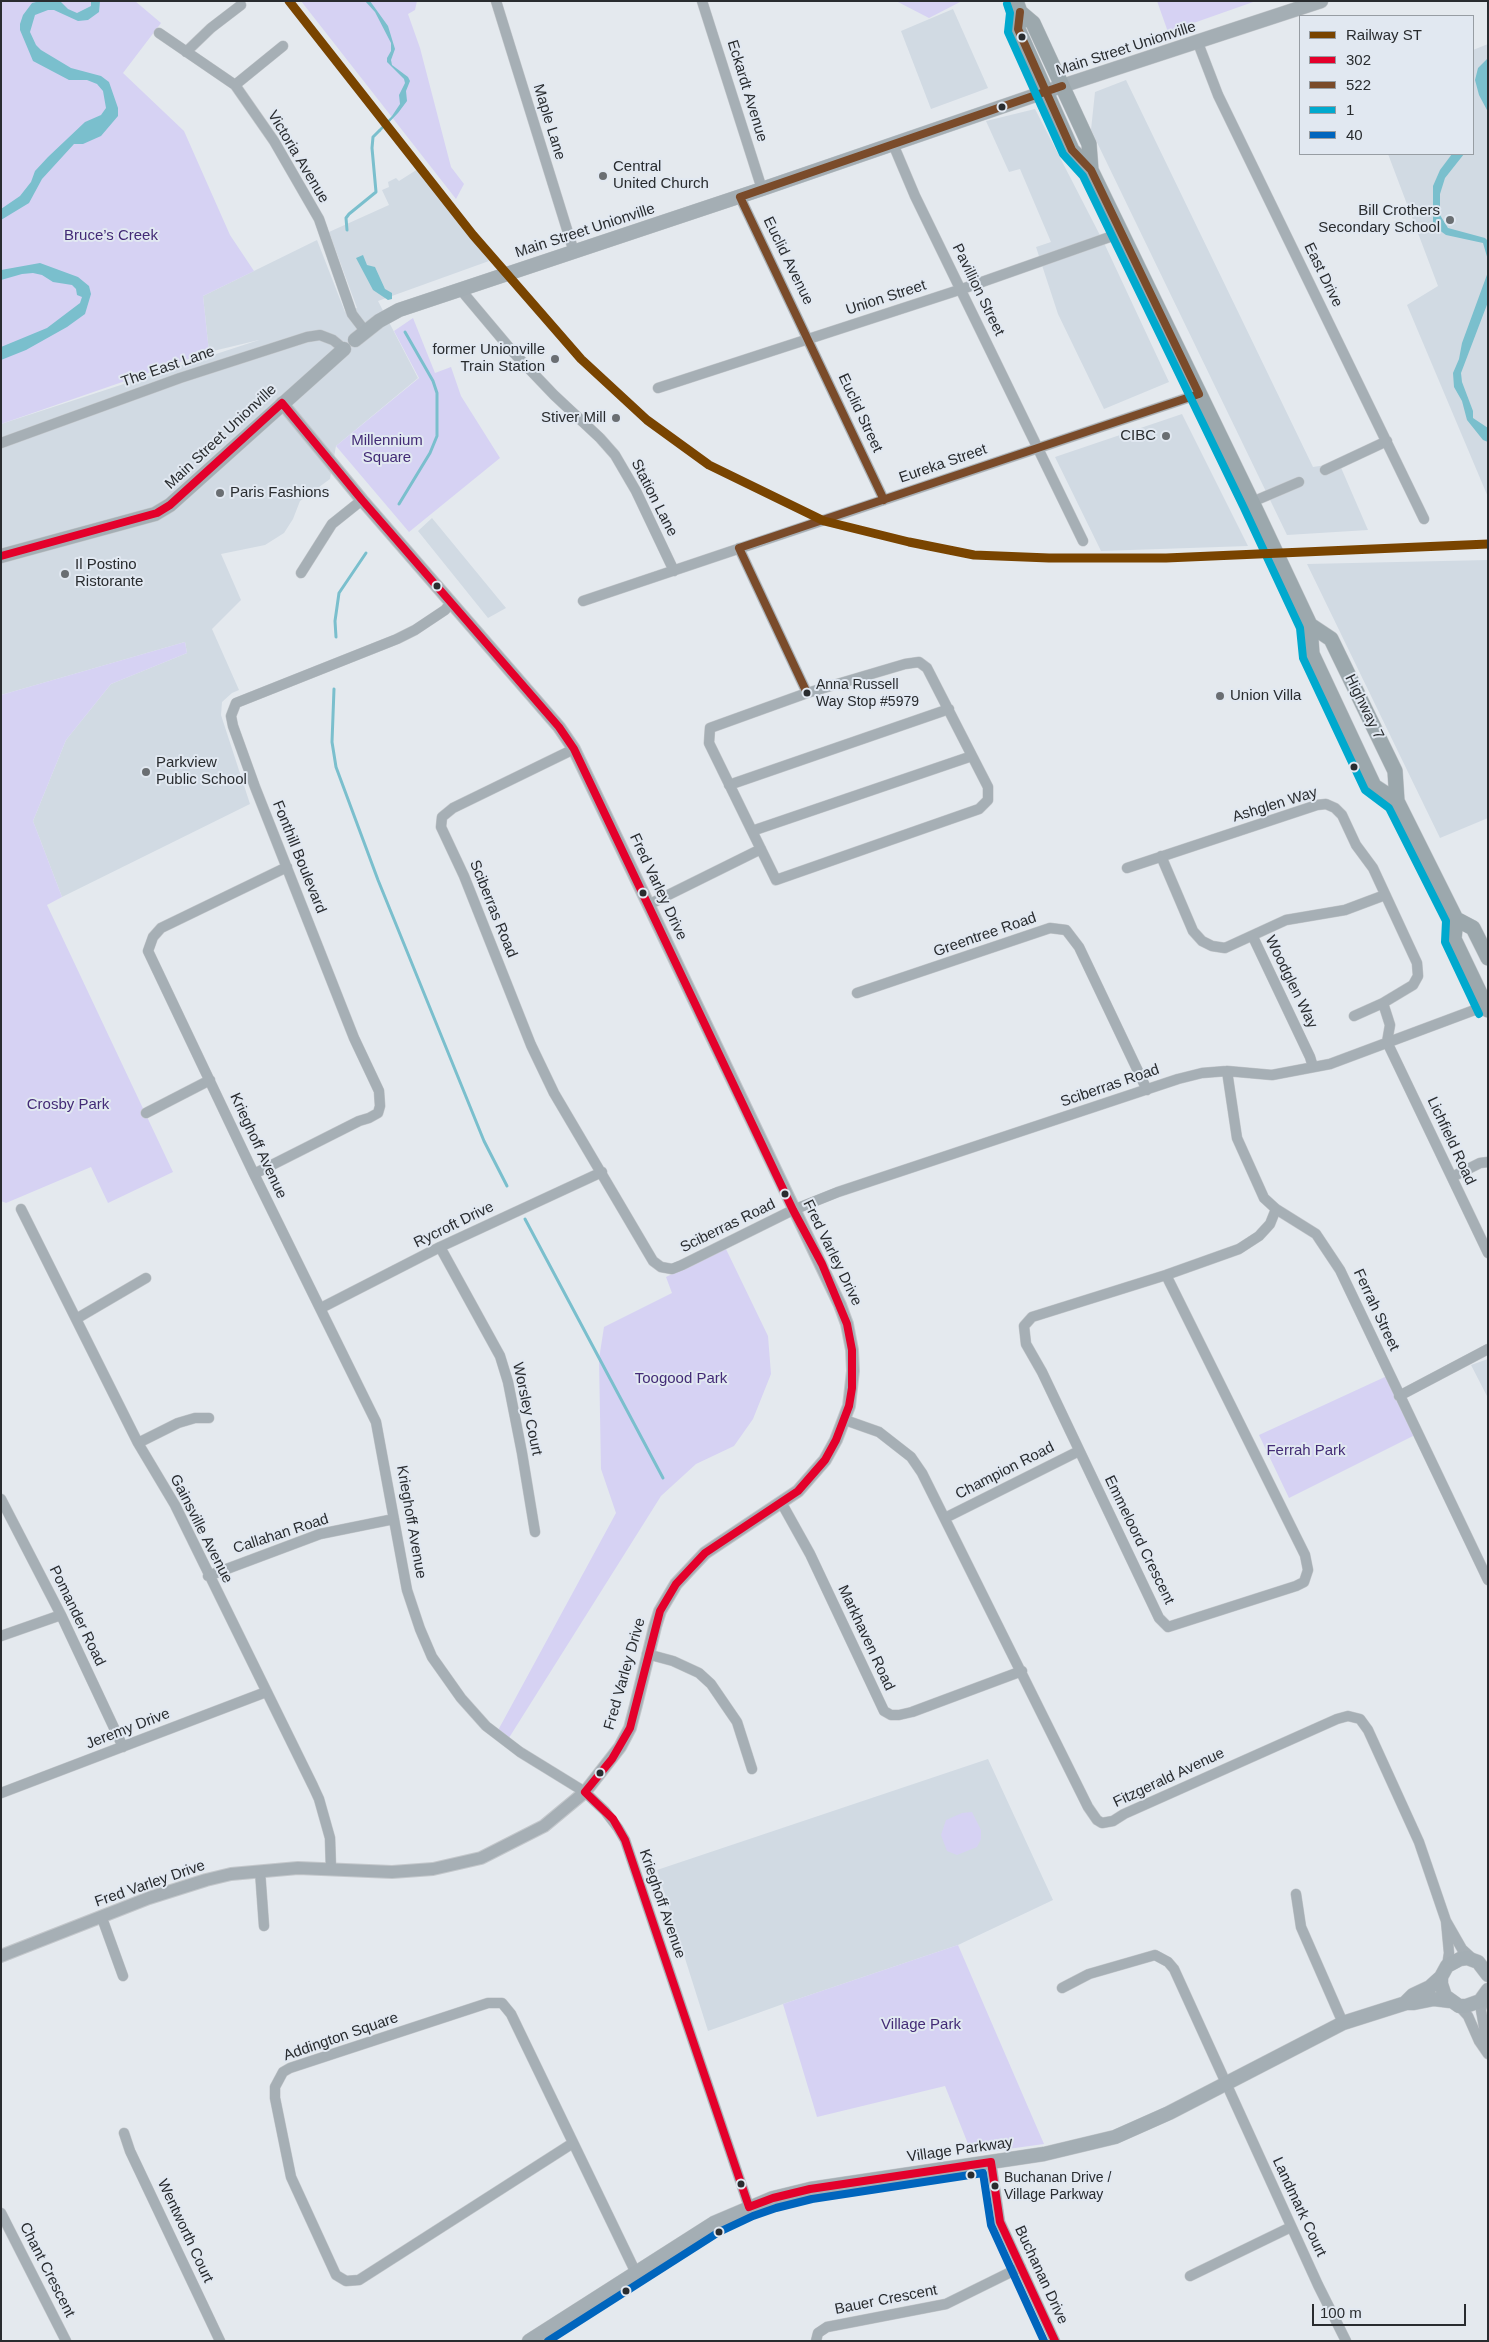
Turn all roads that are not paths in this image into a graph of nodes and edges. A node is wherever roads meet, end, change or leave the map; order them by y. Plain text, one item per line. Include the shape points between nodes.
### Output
1 (496, 1) edge
2 (702, 1) edge
3 (1320, 1) edge
4 (241, 5) dead end
5 (1018, 6) edge
6 (159, 34) dead end
7 (1198, 43) junction
8 (283, 46) dead end
9 (186, 52) junction
10 (235, 85) junction
11 (1062, 86) junction
12 (1046, 92) junction
13 (893, 144) junction
14 (1091, 170) junction
15 (762, 189) junction
16 (740, 197) junction
17 (1121, 233) junction
18 (574, 252) junction
19 (460, 289) junction
20 (962, 289) junction
21 (808, 339) junction
22 (354, 340) junction
23 (658, 388) dead end
24 (1199, 394) junction
25 (282, 403) junction
26 (1387, 441) junction
27 (1, 443) edge
28 (1038, 449) junction
29 (1325, 470) dead end
30 (1299, 482) dead end
31 (362, 500) junction
32 (884, 500) junction
33 (1252, 502) junction
34 (1424, 519) dead end
35 (1083, 541) dead end
36 (739, 548) junction
37 (1, 556) edge
38 (674, 571) junction
39 (301, 573) dead end
40 (583, 601) dead end
41 (450, 604) junction
42 (1310, 626) junction
43 (807, 693) junction
44 (948, 709) junction
45 (574, 749) junction
46 (972, 756) junction
47 (729, 785) junction
48 (1397, 801) junction
49 (752, 831) junction
50 (761, 849) junction
51 (1161, 856) junction
52 (287, 867) junction
53 (1127, 868) dead end
54 (1385, 894) junction
55 (648, 905) junction
56 (1456, 919) junction
57 (1253, 937) junction
58 (1488, 958) edge
59 (857, 993) dead end
60 (1383, 1003) junction
61 (1487, 1007) edge
62 (1354, 1016) dead end
63 (1387, 1042) junction
64 (1313, 1067) junction
65 (1227, 1071) junction
66 (210, 1080) junction
67 (1147, 1090) junction
68 (146, 1112) dead end
69 (1488, 1162) edge
70 (602, 1172) junction
71 (254, 1174) junction
72 (1452, 1177) junction
73 (1276, 1209) junction
74 (22, 1210) dead end
75 (793, 1210) junction
76 (440, 1248) junction
77 (1488, 1253) edge
78 (1166, 1275) junction
79 (146, 1278) dead end
80 (321, 1308) junction
81 (76, 1319) junction
82 (1488, 1350) edge
83 (1399, 1396) junction
84 (209, 1418) dead end
85 (845, 1420) junction
86 (138, 1443) junction
87 (1079, 1451) junction
88 (1, 1499) edge
89 (781, 1502) junction
90 (945, 1518) junction
91 (394, 1519) junction
92 (535, 1532) dead end
93 (208, 1576) junction
94 (1488, 1580) edge
95 (61, 1615) junction
96 (1, 1636) edge
97 (647, 1654) junction
98 (1022, 1671) junction
99 (266, 1692) junction
100 (123, 1747) junction
101 (752, 1769) dead end
102 (585, 1792) junction
103 (1, 1793) edge
104 (331, 1869) junction
105 (260, 1871) junction
106 (1296, 1894) dead end
107 (102, 1918) junction
108 (1446, 1921) junction
109 (264, 1926) dead end
110 (1, 1956) edge
111 (1483, 1966) edge
112 (1444, 1971) junction
113 (123, 1976) dead end
114 (1062, 1988) dead end
115 (1486, 1993) edge
116 (1406, 2003) junction
117 (1454, 2003) junction
118 (1343, 2023) junction
119 (1488, 2052) edge
120 (1226, 2084) junction
121 (124, 2133) dead end
122 (573, 2143) junction
123 (991, 2162) junction
124 (749, 2207) junction
125 (1, 2213) edge
126 (1291, 2227) junction
127 (1021, 2267) junction
128 (636, 2273) junction
129 (1190, 2276) dead end
130 (66, 2341) edge
131 (220, 2341) edge
132 (529, 2341) edge
133 (816, 2341) edge
134 (1055, 2341) edge
135 (1346, 2341) edge

1 - 18 street, Maple Lane
2 - 15 street, Eckardt Avenue
3 - 7 main road, Main Street Unionville
4 - 9 street
5 - 11 main road, Highway 7 via 1034,23
5 - 12 main road, Highway 7 via 1018,29
6 - 9 street, Victoria Avenue
7 - 11 main road, Main Street Unionville
7 - 26 street, East Drive via 1226,112
8 - 10 street
9 - 10 street, Victoria Avenue
10 - 22 street, Victoria Avenue via 274,141 319,219 352,314
11 - 12 main road, Main Street Unionville
11 - 14 main road, Highway 7 via 1089,144
12 - 13 main road, Main Street Unionville
12 - 14 main road, Highway 7 via 1072,150
13 - 15 main road, Main Street Unionville
13 - 20 street, Pavillion Street
14 - 17 main road, Highway 7
15 - 16 main road, Main Street Unionville
16 - 18 main road, Main Street Unionville
16 - 21 street, Euclid Avenue
17 - 20 street, Union Street
17 - 24 main road, Highway 7
18 - 19 main road, Main Street Unionville
19 - 22 main road, Main Street Unionville via 388,315
19 - 38 street, Station Lane via 520,360 615,455
20 - 21 street, Union Street
20 - 28 street, Pavillion Street
21 - 23 street, Union Street
21 - 32 street, Euclid Street
22 - 25 main road, Main Street Unionville
22 - 27 street, The East Lane via 334,340 320,335 307,337 180,378
24 - 28 street, Eureka Street
24 - 33 main road, Highway 7
25 - 31 street, Fred Varley Drive
25 - 37 main road, Main Street Unionville via 170,506 157,513
26 - 29 street
26 - 34 street, East Drive
28 - 32 street, Eureka Street
28 - 35 street, Pavillion Street
30 - 33 street
31 - 39 street via 332,524
31 - 41 street, Fred Varley Drive
32 - 36 street, Eureka Street
33 - 42 main road, Highway 7
36 - 38 street, Eureka Street
36 - 43 street
38 - 40 street, Eureka Street
41 - 45 street, Fred Varley Drive via 559,727
41 - 52 street, Fonthill Boulevard via 397,639 236,703 231,716 233,726
42 - 48 main road, Highway 7 via 1312,654 1374,786
42 - 48 main road, Highway 7 via 1331,639 1396,771
43 - 44 street via 918,662 928,668
43 - 47 street via 710,728 709,744
44 - 46 street
44 - 47 street
45 - 55 street, Fred Varley Drive
45 - 70 street, Sciberras Road via 453,808 442,817 441,827 543,1073
46 - 49 street
46 - 50 street via 988,787 988,800 979,809 776,880
47 - 49 street
48 - 56 main road, Highway 7
49 - 50 street
50 - 55 street
51 - 53 street, Ashglen Way
51 - 54 street, Ashglen Way via 1326,804 1342,815
51 - 57 street, Woodglen Way via 1193,932 1202,941 1225,948
52 - 66 street, Krieghoff Avenue via 161,928 149,945 151,957
52 - 71 street, Fonthill Boulevard via 378,1091 380,1106 378,1113 370,1118
54 - 57 street via 1345,910 1286,920
54 - 60 street, Ashglen Way via 1414,954 1418,976 1413,986
55 - 75 street, Fred Varley Drive
56 - 58 main road, Highway 7 via 1473,928
56 - 61 main road, Highway 7 via 1454,939
57 - 64 street, Woodglen Way
59 - 67 street, Greentree Road via 1050,928 1066,930 1079,947
60 - 62 street, Ashglen Way
60 - 63 street via 1390,1025
61 - 63 street, Sciberras Road
63 - 64 street, Sciberras Road via 1330,1064
63 - 72 street, Lichfield Road
64 - 65 street, Sciberras Road via 1272,1075
65 - 67 street, Sciberras Road via 1194,1075
65 - 73 street, Ferrah Street via 1236,1138 1264,1198
66 - 68 street
66 - 71 street, Krieghoff Avenue
67 - 75 street, Sciberras Road via 838,1192
69 - 72 street
70 - 75 street, Sciberras Road via 653,1261 661,1267 677,1267
70 - 76 street, Rycroft Drive
71 - 80 street, Krieghoff Avenue
72 - 77 street, Lichfield Road
73 - 78 street, Emmeloord Crescent via 1270,1224 1249,1243
73 - 83 street, Ferrah Street via 1316,1234 1325,1245
74 - 81 street, Gainsville Avenue
75 - 85 street, Fred Varley Drive via 822,1264 847,1324 853,1371
76 - 80 street, Rycroft Drive
76 - 92 street, Worsley Court via 500,1356 508,1382
78 - 87 street, Emmeloord Crescent via 1032,1317 1024,1326 1026,1344
78 - 87 street, Emmeloord Crescent via 1305,1555 1308,1577 1296,1586 1168,1627 1159,1618
79 - 81 street
80 - 91 street, Krieghoff Avenue via 376,1422
81 - 86 street, Gainsville Avenue
82 - 83 street
83 - 94 street, Ferrah Street
84 - 86 street via 178,1423
85 - 89 street, Fred Varley Drive via 816,1472 798,1491
85 - 90 street, Fitzgerald Avenue via 879,1432 911,1457
86 - 93 street, Gainsville Avenue via 174,1505
87 - 90 street, Champion Road
88 - 95 street, Pomander Road
89 - 97 street, Fred Varley Drive via 693,1564 660,1611
89 - 98 street, Markhaven Road via 810,1554 884,1711 891,1715 912,1712
90 - 98 street, Fitzgerald Avenue
91 - 93 street, Callahan Road via 320,1534
91 - 102 street, Krieghoff Avenue via 407,1590 420,1629 442,1673 486,1726 520,1752
93 - 99 street, Gainsville Avenue
95 - 96 street
95 - 100 street, Pomander Road
97 - 101 street via 673,1660 699,1673 711,1684 737,1722
97 - 102 street, Fred Varley Drive via 630,1728 612,1759
98 - 108 street, Fitzgerald Avenue via 1088,1807 1102,1822 1113,1821 1337,1719 1348,1716 1360,1719 1419,1842
99 - 100 street, Jeremy Drive
99 - 104 street, Gainsville Avenue via 320,1799 330,1838
100 - 103 street, Jeremy Drive
102 - 104 street, Fred Varley Drive via 544,1826 481,1858 415,1871
102 - 124 street, Krieghoff Avenue via 613,1819 624,1840
104 - 105 street, Fred Varley Drive
105 - 107 street, Fred Varley Drive via 231,1874 185,1886
105 - 109 street
106 - 118 street via 1301,1927
107 - 110 street, Fred Varley Drive
107 - 113 street
108 - 111 street, Fitzgerald Avenue via 1462,1949
108 - 112 street, Fitzgerald Avenue via 1449,1953
111 - 112 main road via 1460,1959
112 - 116 main road, Village Parkway via 1430,1987 1413,1995
112 - 117 main road via 1442,1990
114 - 120 street, Landmark Court via 1089,1974 1155,1955 1163,1958 1174,1969
115 - 117 main road, Village Parkway via 1473,2005
115 - 119 street via 1481,2010
116 - 117 main road, Village Parkway via 1434,1999
116 - 118 main road, Village Parkway
117 - 119 street via 1468,2016 1479,2041
118 - 120 main road, Village Parkway
120 - 123 main road, Village Parkway via 1143,2126 1115,2136 1044,2154
120 - 126 street, Landmark Court
121 - 131 street, Wentworth Court
122 - 122 street, Addington Square via 511,2014 502,2003 488,2003 290,2068 283,2072 275,2087 291,2177 336,2275 346,2281 359,2280
122 - 128 street, Addington Square
123 - 124 main road, Village Parkway via 810,2189
123 - 127 street, Buchanan Drive via 1000,2222
124 - 128 main road, Village Parkway via 714,2223
125 - 130 street, Chant Crescent
126 - 129 street
126 - 135 street, Landmark Court
127 - 133 street, Bauer Crescent via 946,2304 833,2326 818,2333
127 - 134 street, Buchanan Drive
128 - 132 main road, Village Parkway

